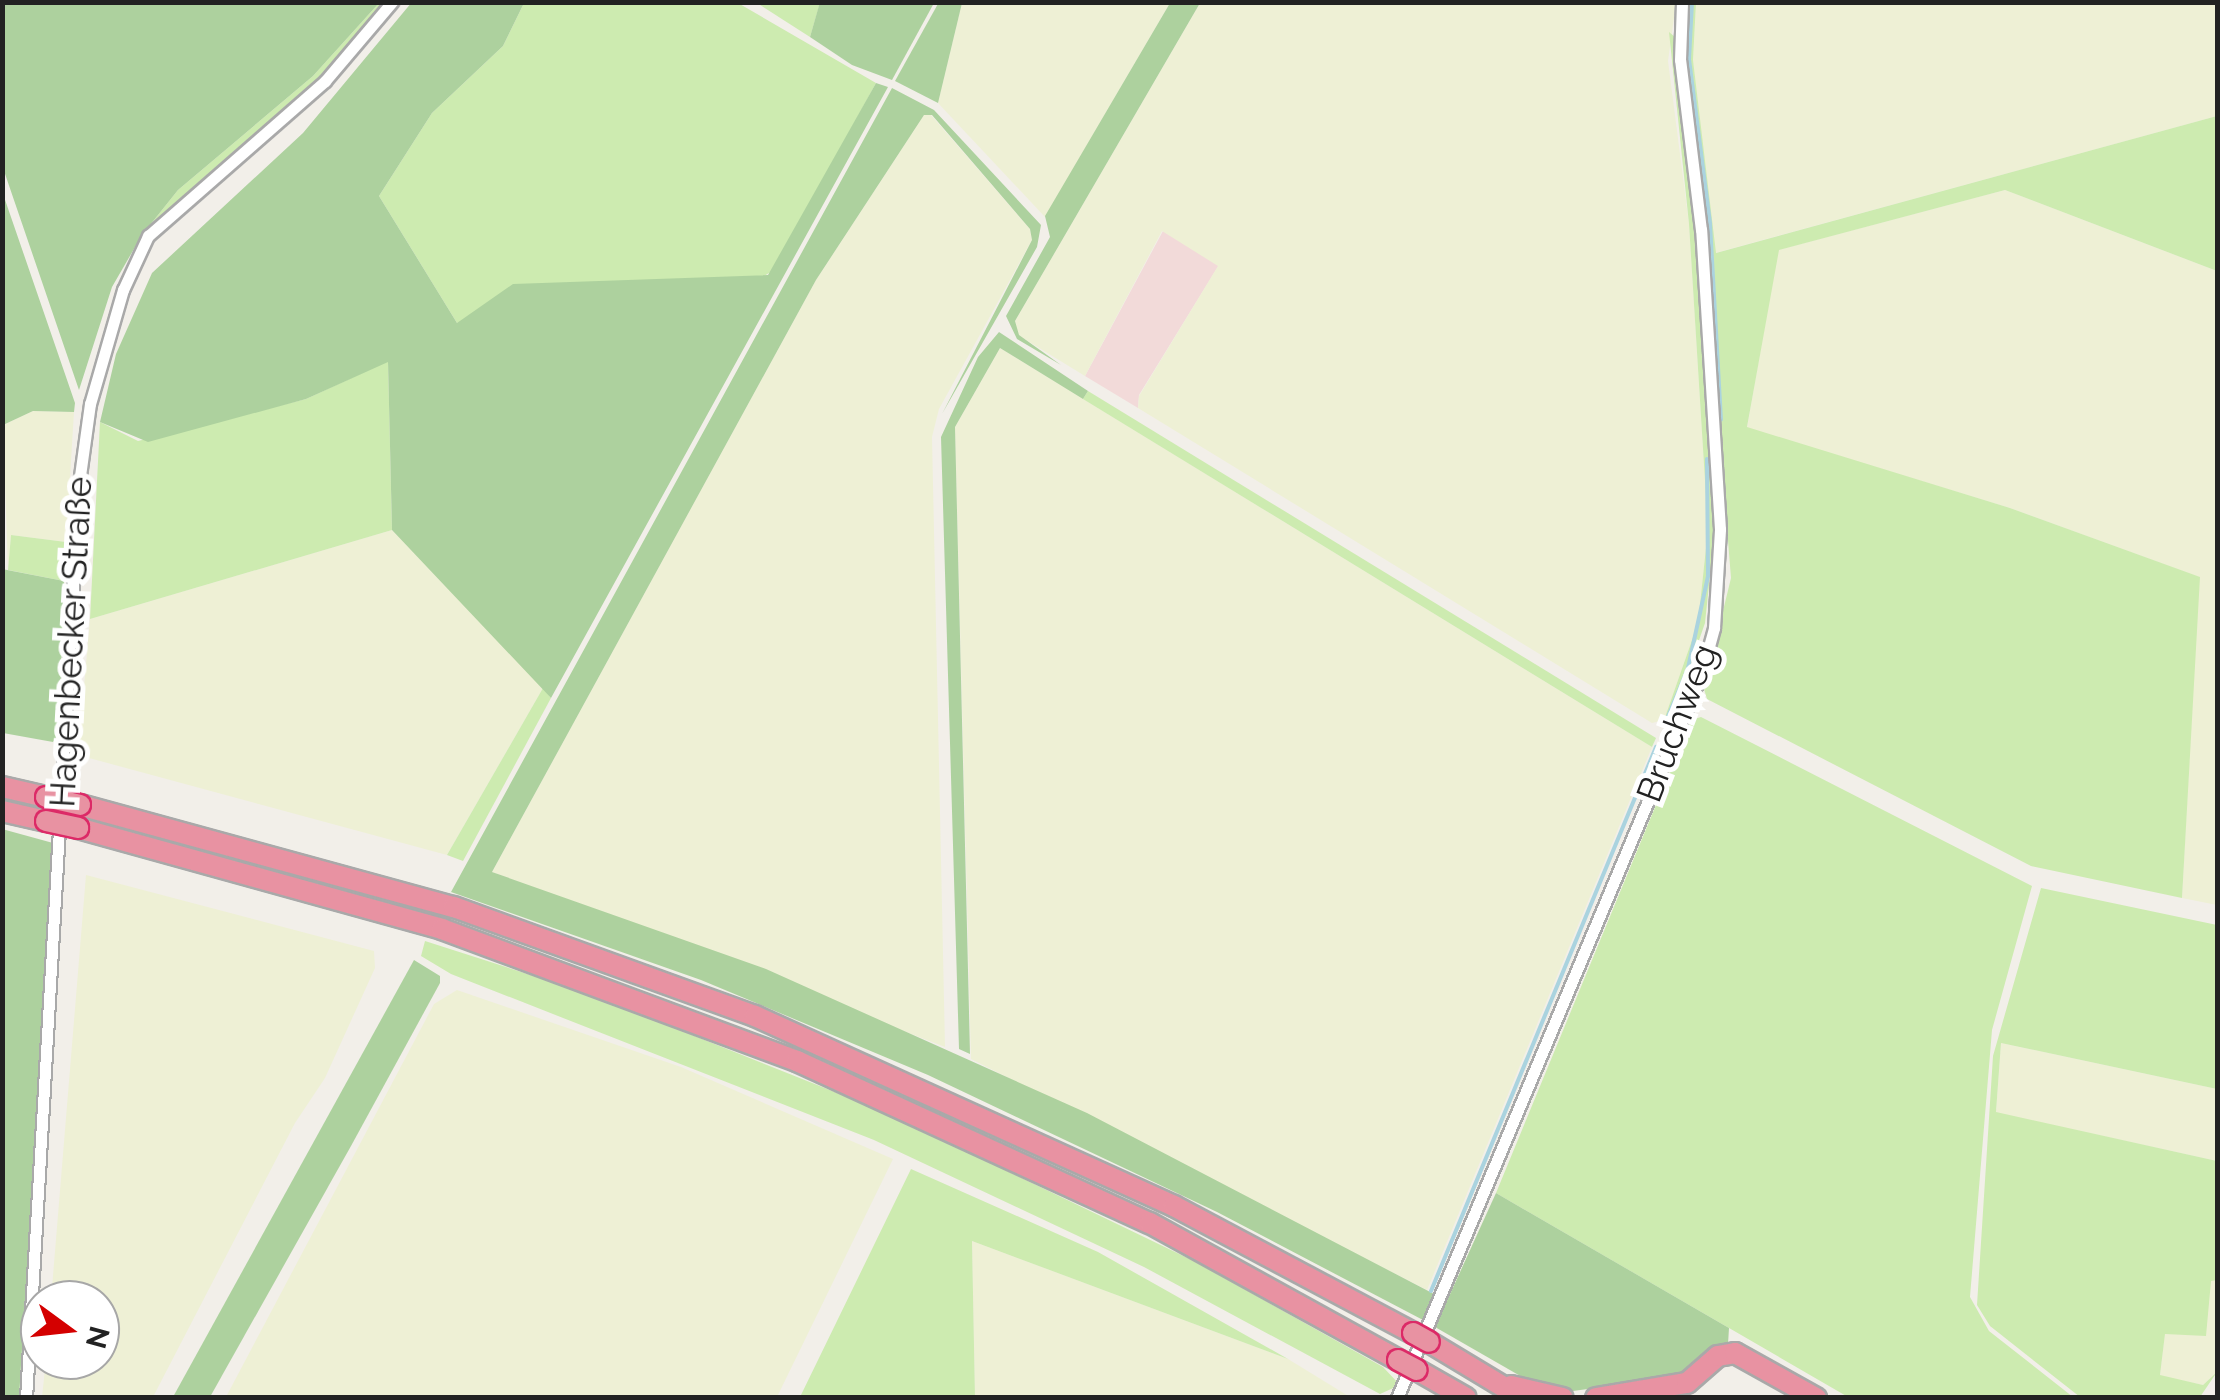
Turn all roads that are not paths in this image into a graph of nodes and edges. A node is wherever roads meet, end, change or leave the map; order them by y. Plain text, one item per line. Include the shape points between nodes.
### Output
1 (392, 2) edge
2 (1682, 2) edge
3 (2, 787) edge
4 (2, 811) edge
5 (1497, 1382) junction
6 (26, 1398) edge
7 (1397, 1398) edge
8 (1466, 1398) edge
9 (1522, 1398) edge
10 (1562, 1398) edge
11 (1596, 1398) edge
12 (1816, 1398) edge

1 - 6 street, Hagenbecker Straße via 324,81 148,236 124,290 90,404 79,483
2 - 7 street, Bruchweg via 1680,60 1701,230 1720,529 1714,628 1696,687
3 - 5 highway, bridge via 454,906 659,979 880,1068 1258,1248
4 - 8 highway, bridge via 417,921 660,1006 904,1106 1150,1223
5 - 9 highway
5 - 10 highway
11 - 12 highway via 1686,1384 1718,1356 1734,1353

